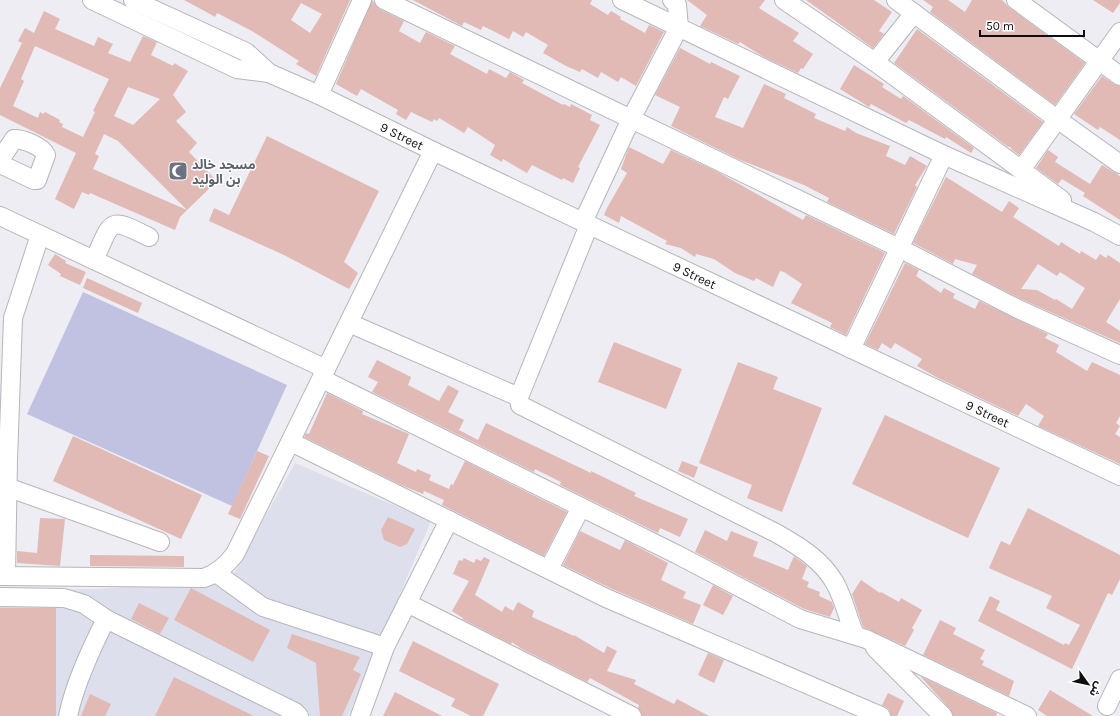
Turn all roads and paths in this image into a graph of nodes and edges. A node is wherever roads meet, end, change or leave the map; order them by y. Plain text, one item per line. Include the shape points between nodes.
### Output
1 (92, 0) edge
2 (133, 0) edge
3 (362, 0) edge
4 (384, 0) edge
5 (622, 0) edge
6 (672, 0) edge
7 (784, 0) edge
8 (896, 0) edge
9 (1016, 0) edge
10 (914, 13) junction
11 (680, 27) junction
12 (1120, 32) edge
13 (1099, 61) junction
14 (875, 62) junction
15 (269, 73) junction
16 (1120, 76) edge
17 (319, 95) junction
18 (631, 119) junction
19 (1057, 119) junction
20 (433, 151) junction
21 (944, 155) junction
22 (0, 160) edge
23 (0, 164) edge
24 (1120, 164) edge
25 (1021, 170) junction
26 (0, 216) edge
27 (1094, 222) junction
28 (586, 223) junction
29 (40, 235) junction
30 (1120, 236) edge
31 (149, 237) dead end
32 (899, 248) junction
33 (94, 260) junction
34 (349, 323) junction
35 (851, 349) junction
36 (1120, 355) edge
37 (324, 374) junction
38 (519, 397) junction
39 (291, 442) junction
40 (4, 460) edge
41 (1120, 476) edge
42 (8, 487) junction
43 (581, 507) junction
44 (448, 520) junction
45 (160, 542) dead end
46 (549, 569) junction
47 (216, 573) junction
48 (3, 576) edge
49 (0, 597) edge
50 (408, 603) junction
51 (106, 618) junction
52 (860, 637) junction
53 (385, 647) junction
54 (1120, 679) edge
55 (1107, 706) dead end
56 (68, 716) edge
57 (299, 716) edge
58 (360, 716) edge
59 (632, 716) edge
60 (881, 716) edge
61 (943, 716) edge
62 (1027, 716) edge

1 - 15 street, 9 Street via 237,69
2 - 15 street, 9 Street via 246,52
3 - 17 street
4 - 18 street
5 - 11 street
6 - 11 street via 677,6
7 - 14 street
8 - 10 street
9 - 13 street
10 - 14 street
10 - 19 street
11 - 18 street
11 - 21 street
12 - 13 street
13 - 16 street
13 - 19 street
14 - 25 street
15 - 17 street, 9 Street
17 - 20 street, 9 Street
18 - 28 street
18 - 32 street
19 - 24 street
19 - 25 street
20 - 28 street, 9 Street
20 - 34 street
21 - 27 street
21 - 32 street
22 - 23 street via 14,139 42,149 46,155 37,180
25 - 27 street
26 - 29 street
27 - 30 street
28 - 35 street, 9 Street
28 - 38 street
29 - 33 street
29 - 40 street via 13,318
31 - 33 street via 117,223 110,227
32 - 35 street
32 - 36 street via 1018,309
33 - 37 street
34 - 37 street
34 - 38 street
35 - 41 street, 9 Street
37 - 39 street
37 - 43 street
38 - 52 street via 520,405 800,547 814,558 836,584
39 - 44 street
39 - 47 street via 236,554
40 - 42 street
42 - 45 street
42 - 48 street
43 - 46 street
43 - 52 street via 800,618
44 - 46 street
44 - 50 street
46 - 60 street via 606,598
47 - 48 street via 204,578 184,579
47 - 53 street via 263,607
49 - 51 street via 64,598 84,604
50 - 53 street
50 - 59 street
51 - 56 street via 79,682
51 - 57 street
52 - 61 street
52 - 62 street
53 - 58 street
54 - 55 street

